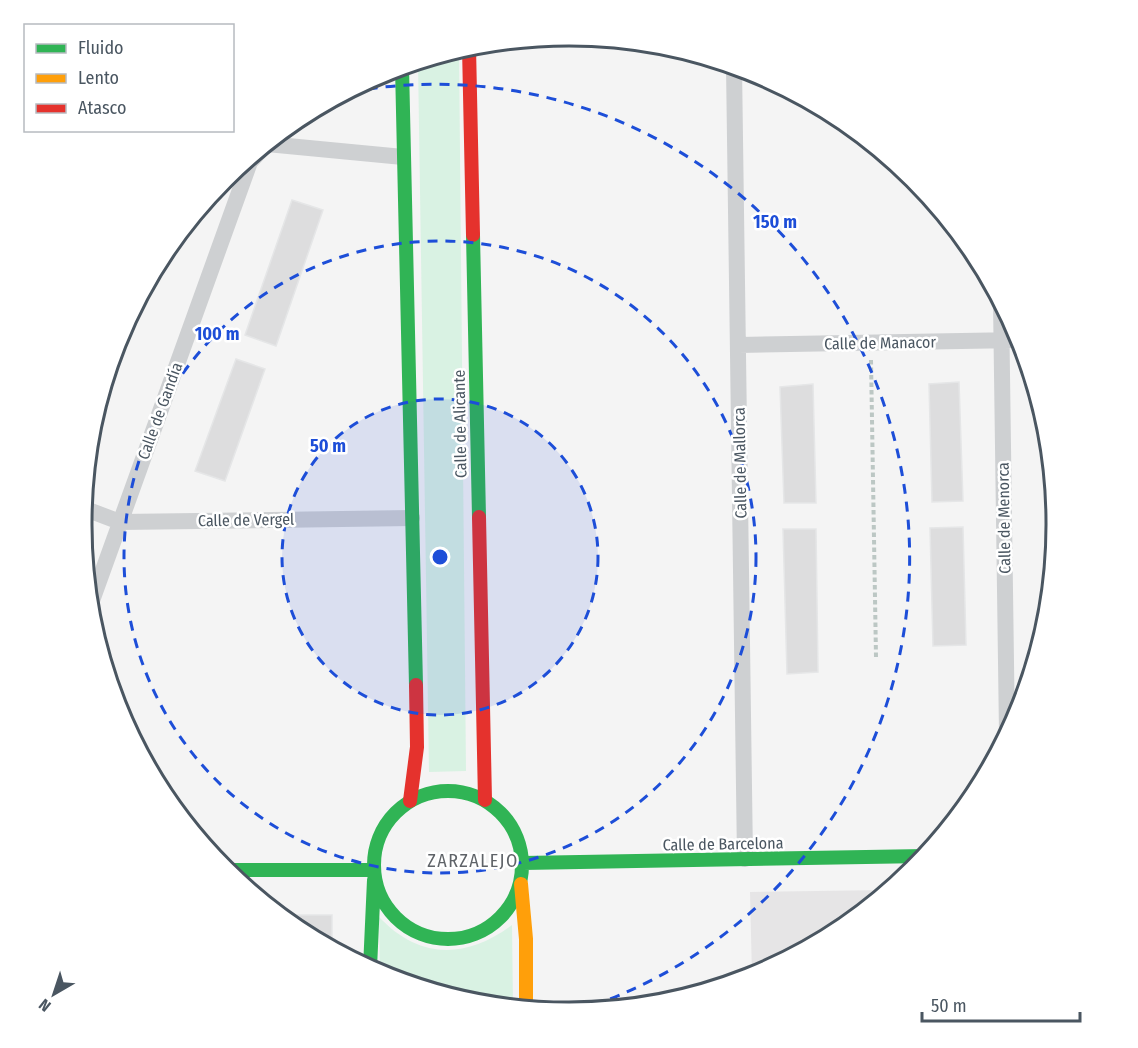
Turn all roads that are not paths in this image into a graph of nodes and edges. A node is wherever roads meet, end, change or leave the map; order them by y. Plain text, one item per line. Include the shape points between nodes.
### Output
1 (469, 58) edge
2 (734, 76) edge
3 (402, 77) edge
4 (278, 145) edge
5 (403, 157) junction
6 (246, 172) edge
7 (1002, 323) edge
8 (1002, 340) junction
9 (1010, 340) edge
10 (739, 345) junction
11 (92, 512) edge
12 (412, 518) junction
13 (120, 522) junction
14 (96, 588) edge
15 (1007, 714) edge
16 (485, 800) junction
17 (410, 801) junction
18 (912, 856) edge
19 (745, 860) junction
20 (523, 863) junction
21 (240, 870) edge
22 (374, 874) junction
23 (521, 881) junction
24 (370, 958) edge
25 (526, 999) edge

1 - 16 street, Calle de Alicante
2 - 10 street, Calle de Mallorca
3 - 5 street
4 - 5 street, Calle de Gandía
5 - 12 street
6 - 13 street, Calle de Gandía
7 - 8 street, Calle de Menorca
8 - 9 street, Calle de Manacor
8 - 10 street, Calle de Manacor
8 - 15 street, Calle de Menorca
10 - 19 street, Calle de Mallorca
11 - 13 street, Calle de Vergel
12 - 13 street, Calle de Vergel
12 - 17 street via 417,747
13 - 14 street, Calle de Gandía
16 - 17 street via 465,792 439,791
16 - 20 street via 505,817 519,841
17 - 22 street via 390,818 375,852
18 - 19 street, Calle de Barcelona
19 - 20 street, Calle de Barcelona
20 - 23 street
21 - 22 street
22 - 23 street via 384,903 401,923 424,935 459,938 484,930 511,905
22 - 24 street
23 - 25 street

